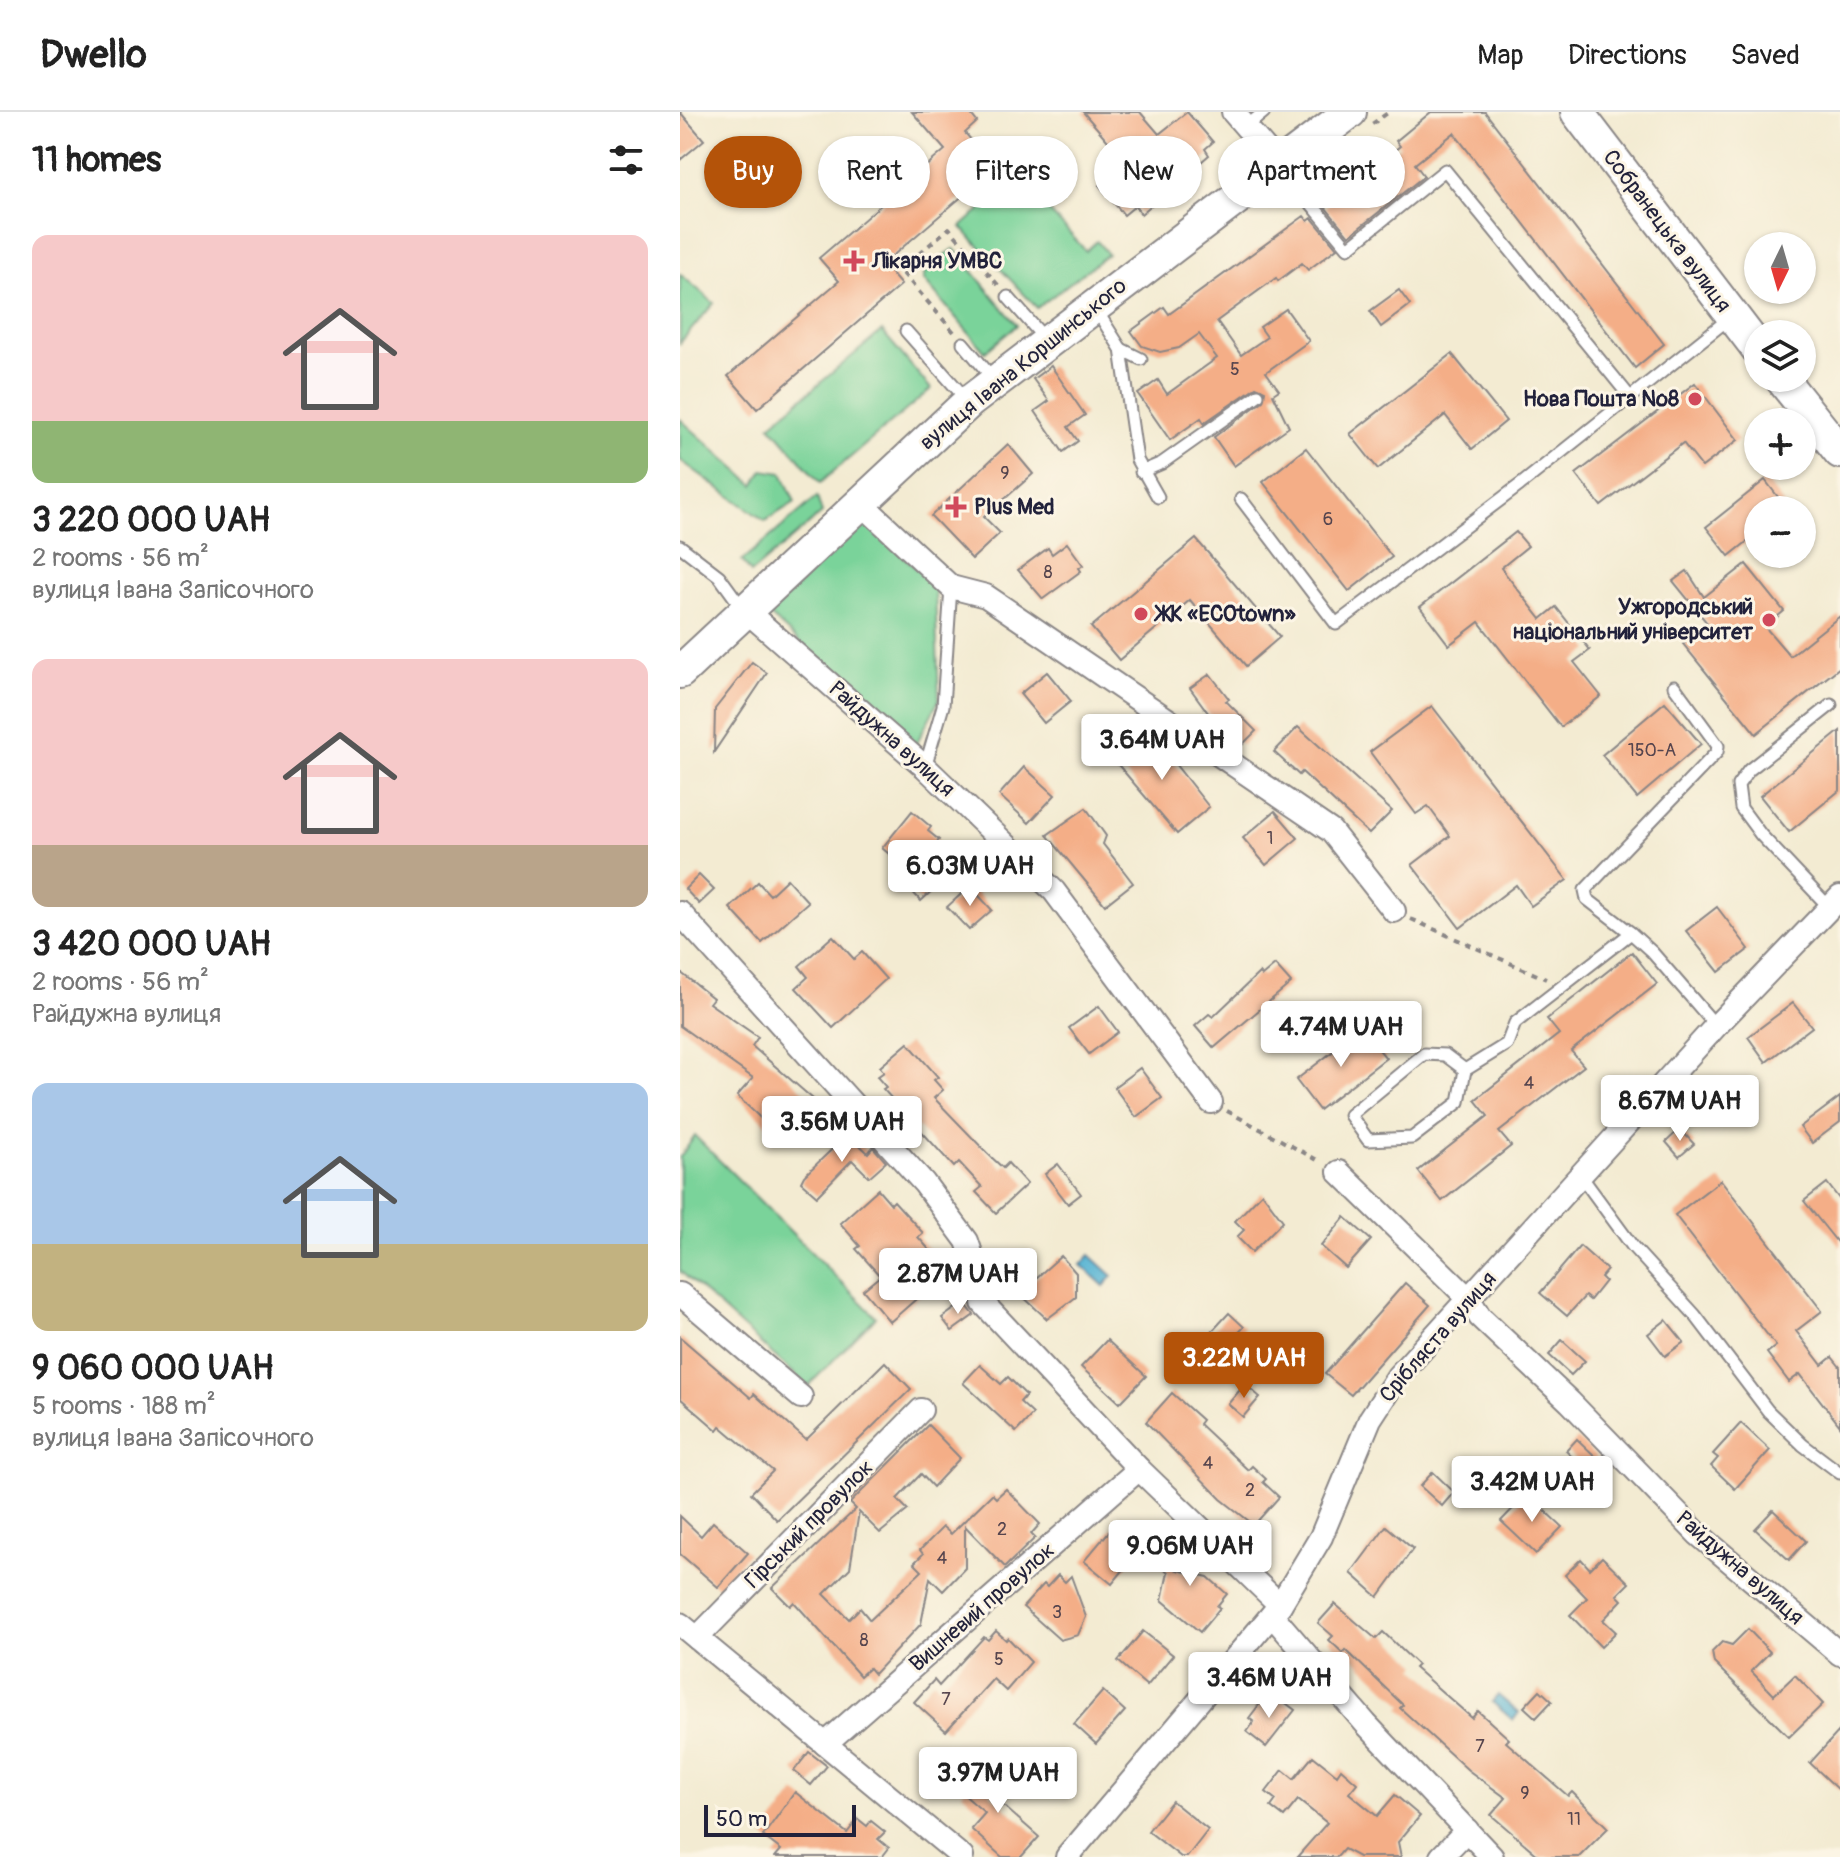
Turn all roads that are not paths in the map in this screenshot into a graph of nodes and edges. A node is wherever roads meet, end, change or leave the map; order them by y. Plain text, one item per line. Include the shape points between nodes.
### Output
1 (1264, 112) edge
2 (1350, 112) edge
3 (1577, 112) edge
4 (1239, 119) edge
5 (1254, 136) edge
6 (1318, 136) edge
7 (1405, 202) edge
8 (1222, 208) edge
9 (1315, 208) edge
10 (1398, 208) edge
11 (1008, 297) road end
12 (1093, 305) junction
13 (1732, 316) junction
14 (906, 331) dead end
15 (1744, 331) edge
16 (1046, 341) junction
17 (963, 343) road end
18 (1121, 349) junction
19 (1141, 359) dead end
20 (995, 382) junction
21 (1792, 392) edge
22 (1258, 395) dead end
23 (1630, 397) junction
24 (969, 402) junction
25 (1840, 452) edge
26 (1141, 472) junction
27 (1158, 497) dead end
28 (1241, 499) dead end
29 (861, 503) junction
30 (680, 546) edge
31 (951, 587) junction
32 (744, 609) junction
33 (680, 672) edge
34 (1674, 686) dead end
35 (1831, 705) dead end
36 (925, 767) junction
37 (1835, 902) edge
38 (1394, 911) road end
39 (680, 913) edge
40 (1631, 933) junction
41 (1716, 1026) junction
42 (1465, 1070) junction
43 (1211, 1102) road end
44 (1339, 1172) road end
45 (1581, 1176) junction
46 (680, 1294) edge
47 (1469, 1299) junction
48 (801, 1397) dead end
49 (921, 1410) dead end
50 (1139, 1469) junction
51 (1840, 1473) edge
52 (1276, 1610) junction
53 (688, 1631) edge
54 (1840, 1654) edge
55 (825, 1744) junction
56 (1467, 1830) junction
57 (962, 1857) edge
58 (1067, 1857) edge
59 (1441, 1857) edge
60 (1492, 1857) edge

1 - 4 lane
2 - 6 street, вулиця Івана Коршинського
3 - 13 street, Собранецька вулиця
4 - 5 street
7 - 23 lane via 1445,170
8 - 12 street, вулиця Івана Коршинського
9 - 10 lane via 1348,248
11 - 16 lane
12 - 16 street, вулиця Івана Коршинського
12 - 18 lane
13 - 15 street, Собранецька вулиця
13 - 23 lane
14 - 24 lane
16 - 20 street, вулиця Івана Коршинського
17 - 20 lane
18 - 19 lane
18 - 26 lane
20 - 24 street, вулиця Івана Коршинського
21 - 25 street
22 - 26 lane via 1162,463
23 - 28 lane via 1336,624
24 - 29 street, вулиця Івана Коршинського
26 - 27 lane
29 - 31 street
29 - 32 street, вулиця Івана Коршинського
30 - 32 lane via 719,576
31 - 36 lane via 943,706
31 - 38 street via 986,596 1331,831
32 - 33 street, вулиця Івана Коршинського
32 - 36 street, Райдужна вулиця
34 - 40 lane via 1718,746 1717,752 1585,890 1587,899
35 - 37 lane via 1749,770 1738,785 1741,808 1761,835
36 - 43 street, Райдужна вулиця via 1054,891
37 - 41 street, Срібляста вулиця
39 - 50 street via 924,1183 967,1241 982,1293
40 - 41 lane
40 - 42 lane via 1515,1023 1507,1044
41 - 45 street, Срібляста вулиця
42 - 42 lane via 1459,1102 1412,1138 1368,1140 1350,1115 1424,1054 1445,1055
44 - 47 street, Райдужна вулиця
45 - 47 street, Срібляста вулиця
45 - 51 lane via 1768,1411
46 - 48 street
47 - 52 street, Срібляста вулиця via 1380,1403 1321,1537
47 - 54 street, Райдужна вулиця via 1480,1317 1698,1534
49 - 53 street, Гірський провулок
50 - 52 street
50 - 55 street, Вишневий провулок
52 - 56 street via 1316,1669
52 - 58 street, Срібляста вулиця
53 - 55 street
55 - 57 street
56 - 59 street
56 - 60 street

